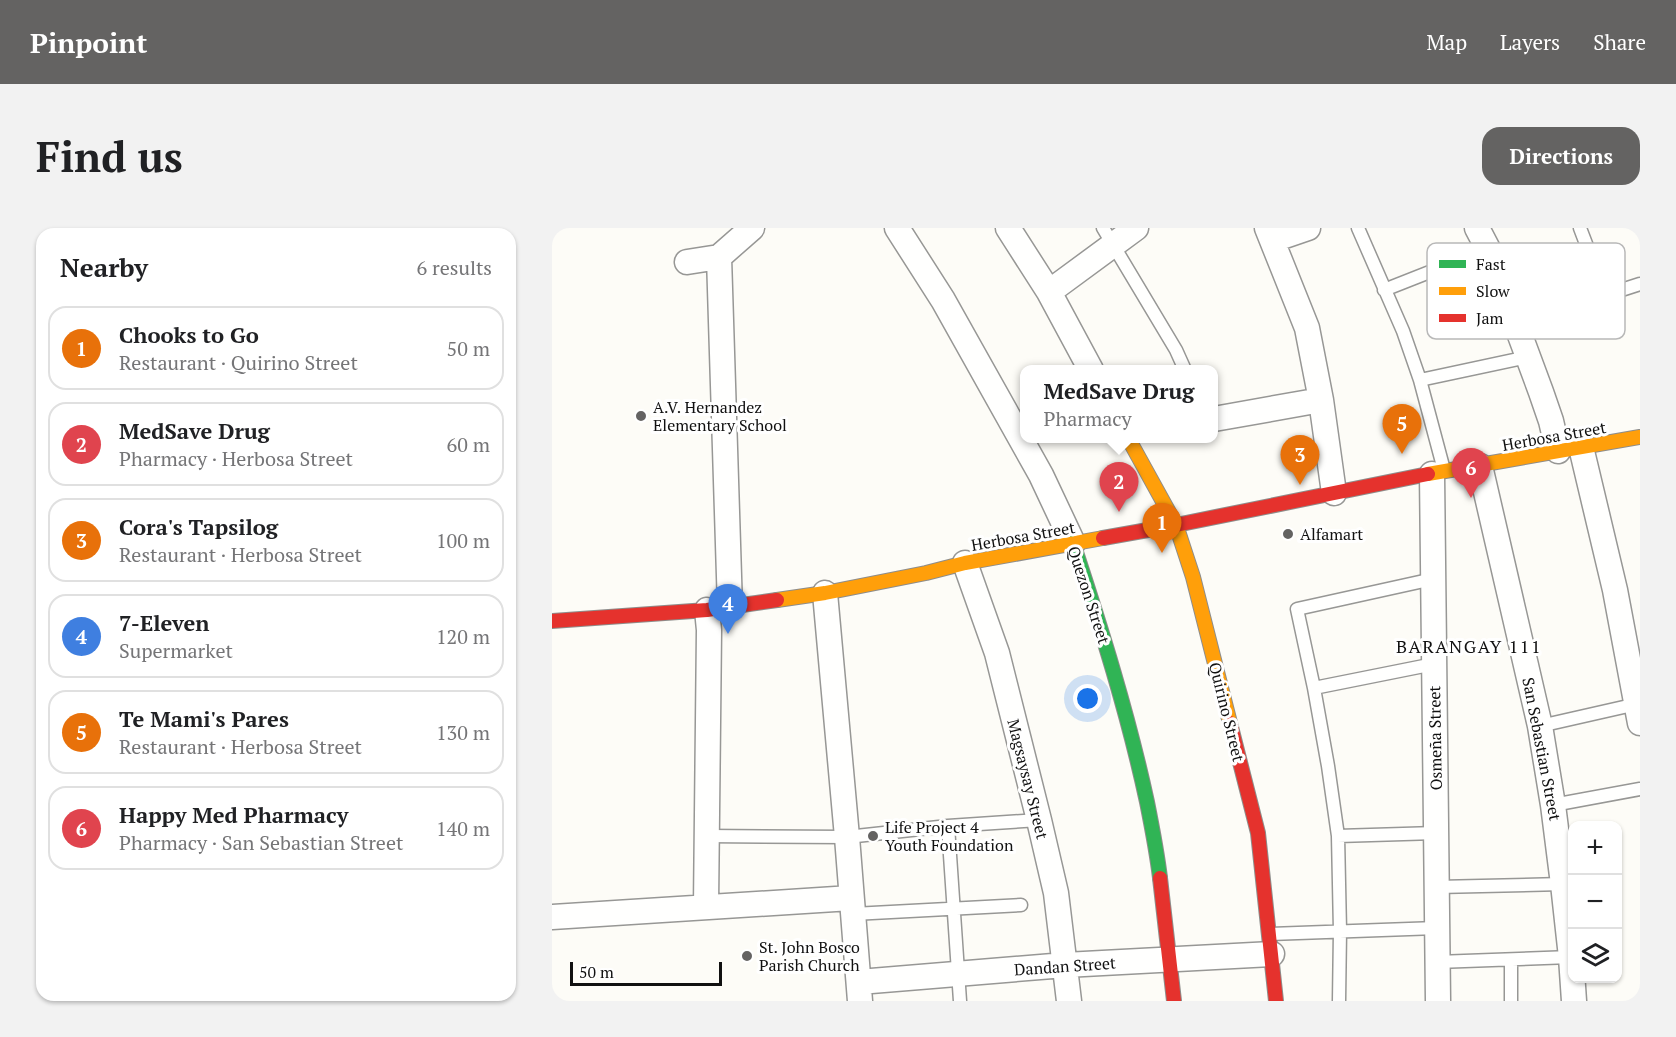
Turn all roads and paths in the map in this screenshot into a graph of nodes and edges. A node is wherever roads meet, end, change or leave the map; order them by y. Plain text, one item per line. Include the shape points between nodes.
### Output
1 (752, 228) edge
2 (897, 228) edge
3 (1008, 228) edge
4 (1136, 228) edge
5 (1308, 228) edge
6 (1358, 228) edge
7 (1580, 228) edge
8 (1270, 234) edge
9 (1108, 236) edge
10 (1586, 243) edge
11 (718, 257) junction
12 (687, 262) dead end
13 (1427, 268) edge
14 (1640, 284) edge
15 (1625, 289) edge
16 (1384, 290) junction
17 (1049, 292) junction
18 (1521, 339) edge
19 (1528, 357) junction
20 (1089, 365) edge
21 (1183, 365) edge
22 (1420, 380) junction
23 (1322, 400) junction
24 (1218, 418) edge
25 (1640, 437) edge
26 (1020, 438) edge
27 (1023, 443) edge
28 (1135, 443) edge
29 (1570, 449) junction
30 (1480, 466) junction
31 (1438, 473) junction
32 (1334, 493) junction
33 (1176, 525) junction
34 (1073, 543) junction
35 (965, 563) junction
36 (1433, 579) junction
37 (825, 592) junction
38 (718, 609) junction
39 (552, 621) edge
40 (1434, 664) junction
41 (1314, 688) junction
42 (1638, 713) edge
43 (1540, 726) junction
44 (1640, 789) edge
45 (1553, 805) junction
46 (1039, 820) junction
47 (948, 826) junction
48 (1436, 833) junction
49 (706, 836) junction
50 (1338, 836) junction
51 (848, 837) junction
52 (1563, 884) junction
53 (1437, 887) junction
54 (1021, 905) dead end
55 (706, 906) junction
56 (852, 906) junction
57 (954, 909) junction
58 (552, 917) edge
59 (1437, 928) junction
60 (1568, 930) edge
61 (1340, 931) junction
62 (1270, 944) junction
63 (1568, 957) edge
64 (1169, 959) junction
65 (1511, 960) junction
66 (1437, 962) junction
67 (1065, 965) junction
68 (958, 974) junction
69 (1573, 983) edge
70 (860, 992) edge
71 (960, 1001) edge
72 (1070, 1001) edge
73 (1174, 1001) edge
74 (1276, 1001) edge
75 (1339, 1001) edge
76 (1438, 1001) edge
77 (1511, 1001) edge
78 (1574, 1001) edge

1 - 11 street
2 - 26 street, Quezon Street
3 - 17 street
4 - 9 street
5 - 8 street
6 - 16 lane
7 - 10 lane
8 - 23 street via 1307,328
9 - 17 street
9 - 21 lane
11 - 12 street
11 - 38 street
13 - 16 lane
14 - 15 lane
16 - 22 lane
17 - 20 street
18 - 19 street
19 - 22 lane
19 - 29 street via 1551,421
22 - 31 lane
23 - 24 street
23 - 32 street
25 - 29 street, Herbosa Street
27 - 34 street, Quezon Street
28 - 33 street, Quirino Street
29 - 30 street, Herbosa Street
29 - 42 street via 1615,590
30 - 31 street, Herbosa Street
30 - 43 street, San Sebastian Street
31 - 32 street, Herbosa Street
31 - 36 street, Osmeña Street
32 - 33 street, Herbosa Street
33 - 34 street, Herbosa Street
33 - 62 street, Quirino Street via 1258,833
34 - 35 street, Herbosa Street
34 - 64 street, Quezon Street via 1136,751 1158,857
35 - 37 street, Herbosa Street
35 - 46 street, Magsaysay Street via 997,653
36 - 40 street, Osmeña Street
36 - 41 lane via 1297,609
37 - 38 street, Herbosa Street
37 - 51 street
38 - 39 street, Herbosa Street
38 - 49 street via 709,630
40 - 41 lane
40 - 48 street, Osmeña Street
41 - 50 lane
42 - 43 lane
43 - 45 street, San Sebastian Street
44 - 45 lane
45 - 52 street, San Sebastian Street
46 - 47 lane
46 - 67 street, Magsaysay Street via 1056,893
47 - 51 lane
47 - 57 lane
48 - 50 lane
48 - 53 street, Osmeña Street
49 - 51 lane
49 - 55 street
50 - 61 lane
51 - 56 street
52 - 53 lane
52 - 60 street, San Sebastian Street
53 - 59 street, Osmeña Street
54 - 57 lane
55 - 56 street
55 - 58 street
56 - 57 lane
56 - 70 street
57 - 68 lane
59 - 61 lane, Dandan Street
59 - 66 street, Osmeña Street
61 - 62 lane, Dandan Street
61 - 75 lane
62 - 64 street, Dandan Street
62 - 74 street, Quirino Street
63 - 65 lane
64 - 67 street, Dandan Street
64 - 73 street, Quezon Street
65 - 66 lane
65 - 77 lane
66 - 76 street, Osmeña Street
67 - 68 street, Dandan Street
67 - 72 street, Magsaysay Street
68 - 70 street, Dandan Street
68 - 71 lane
69 - 78 street, San Sebastian Street

